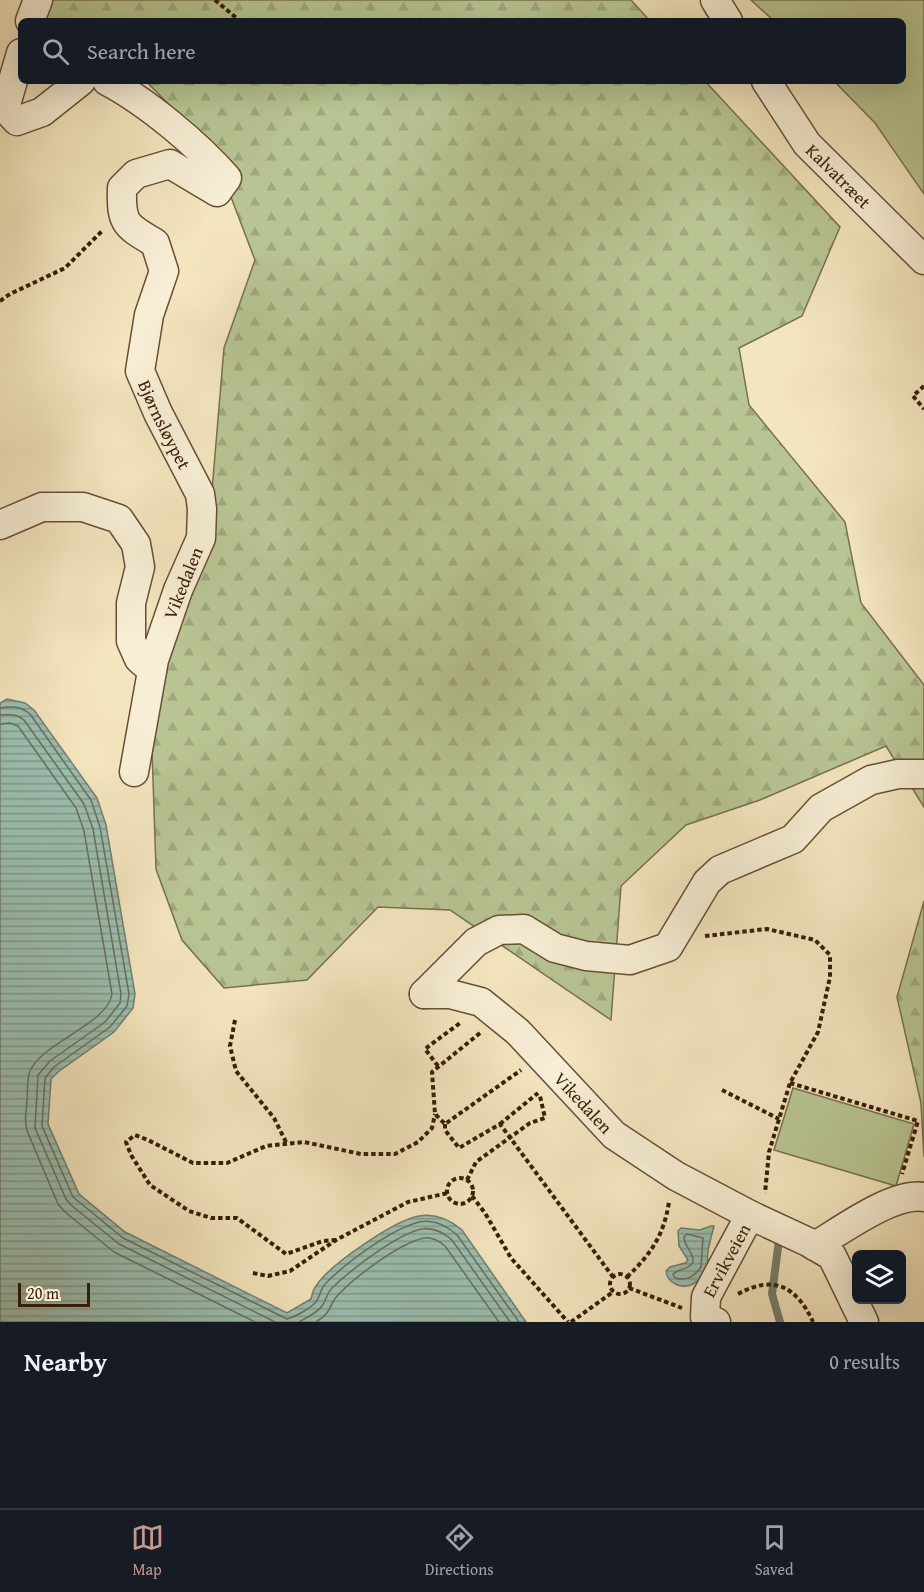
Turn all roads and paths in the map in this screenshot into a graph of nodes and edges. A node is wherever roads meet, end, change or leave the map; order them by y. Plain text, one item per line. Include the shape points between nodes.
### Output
1 (38, 0) edge
2 (215, 0) edge
3 (715, 0) edge
4 (31, 18) edge
5 (236, 18) edge
6 (726, 18) edge
7 (18, 62) edge
8 (77, 84) edge
9 (113, 84) edge
10 (768, 84) edge
11 (121, 212) junction
12 (924, 260) edge
13 (0, 301) edge
14 (924, 386) edge
15 (924, 409) edge
16 (200, 494) joint
17 (0, 525) edge
18 (153, 670) junction
19 (134, 772) dead end
20 (924, 774) edge
21 (675, 933) junction
22 (465, 1019) dead end
23 (236, 1020) dead end
24 (489, 1026) junction
25 (472, 1027) dead end
26 (438, 1066) junction
27 (526, 1077) dead end
28 (790, 1083) junction
29 (532, 1085) dead end
30 (722, 1090) dead end
31 (538, 1093) junction
32 (435, 1114) junction
33 (779, 1119) junction
34 (445, 1124) junction
35 (500, 1124) junction
36 (509, 1137) junction
37 (287, 1144) junction
38 (668, 1171) junction
39 (467, 1180) junction
40 (448, 1193) junction
41 (472, 1196) junction
42 (924, 1197) edge
43 (888, 1203) junction
44 (750, 1215) junction
45 (336, 1240) junction
46 (815, 1246) junction
47 (253, 1273) dead end
48 (613, 1277) junction
49 (627, 1277) junction
50 (766, 1284) dead end
51 (629, 1288) junction
52 (613, 1292) junction
53 (711, 1319) edge
54 (569, 1322) edge
55 (813, 1322) edge
56 (864, 1322) edge

1 - 4 street
2 - 5 path
3 - 6 street
7 - 8 street via 5,108 17,121 42,112
9 - 11 street via 130,93 211,159 227,178 217,192 170,164 136,174 122,188
10 - 12 street, Kalvatræet via 807,144
11 - 13 path via 65,268
11 - 16 street, Bjørnsløypet via 130,228 155,243 164,271 149,315 140,371
14 - 15 path via 913,396
16 - 18 street, Vikedalen via 201,538 178,590
17 - 18 street via 42,507 82,507 119,519 136,544 140,567 131,603 131,641 139,659
18 - 19 street, Vikedalen
20 - 21 street via 872,780 821,808 793,839 720,870 707,882
21 - 24 street, Vikedalen via 668,947 630,960 586,956 555,948 524,929 499,930 476,942 424,994 450,994 481,1002
21 - 28 path via 690,939 767,929 815,940 830,955 830,977 818,1032
22 - 26 path via 425,1049
23 - 37 path via 230,1046 236,1071 274,1118
24 - 25 path
24 - 26 path
24 - 38 street, Vikedalen via 518,1032 614,1135
26 - 32 path via 432,1072
27 - 34 path via 520,1069
28 - 33 path
28 - 43 path via 918,1121 898,1188
29 - 31 path
30 - 33 path
31 - 35 path
31 - 36 path via 545,1118
32 - 34 path
32 - 37 path via 432,1128 418,1142 395,1154 361,1154 304,1142
33 - 44 path via 769,1152 764,1199
34 - 35 path via 445,1130 459,1148
35 - 36 path
36 - 39 path via 476,1162
36 - 48 path
37 - 45 path via 266,1146 227,1163 193,1163 135,1135 126,1142 150,1185 189,1211 211,1218 237,1218 286,1254
38 - 44 street, Vikedalen
38 - 49 path via 669,1202 661,1235
39 - 40 path via 455,1179
39 - 41 path via 472,1185
40 - 41 path via 458,1203
40 - 45 path via 408,1202
41 - 54 path via 511,1258
42 - 43 street
43 - 46 street
44 - 46 street, Ervikveien
44 - 53 street, Ervikveien via 706,1297
45 - 47 path via 290,1271 268,1276
46 - 56 street, Ervikveien via 832,1256
48 - 49 path
48 - 52 path
49 - 51 path
50 - 55 path via 795,1294
51 - 52 path via 622,1294
51 - 53 path
52 - 54 path

